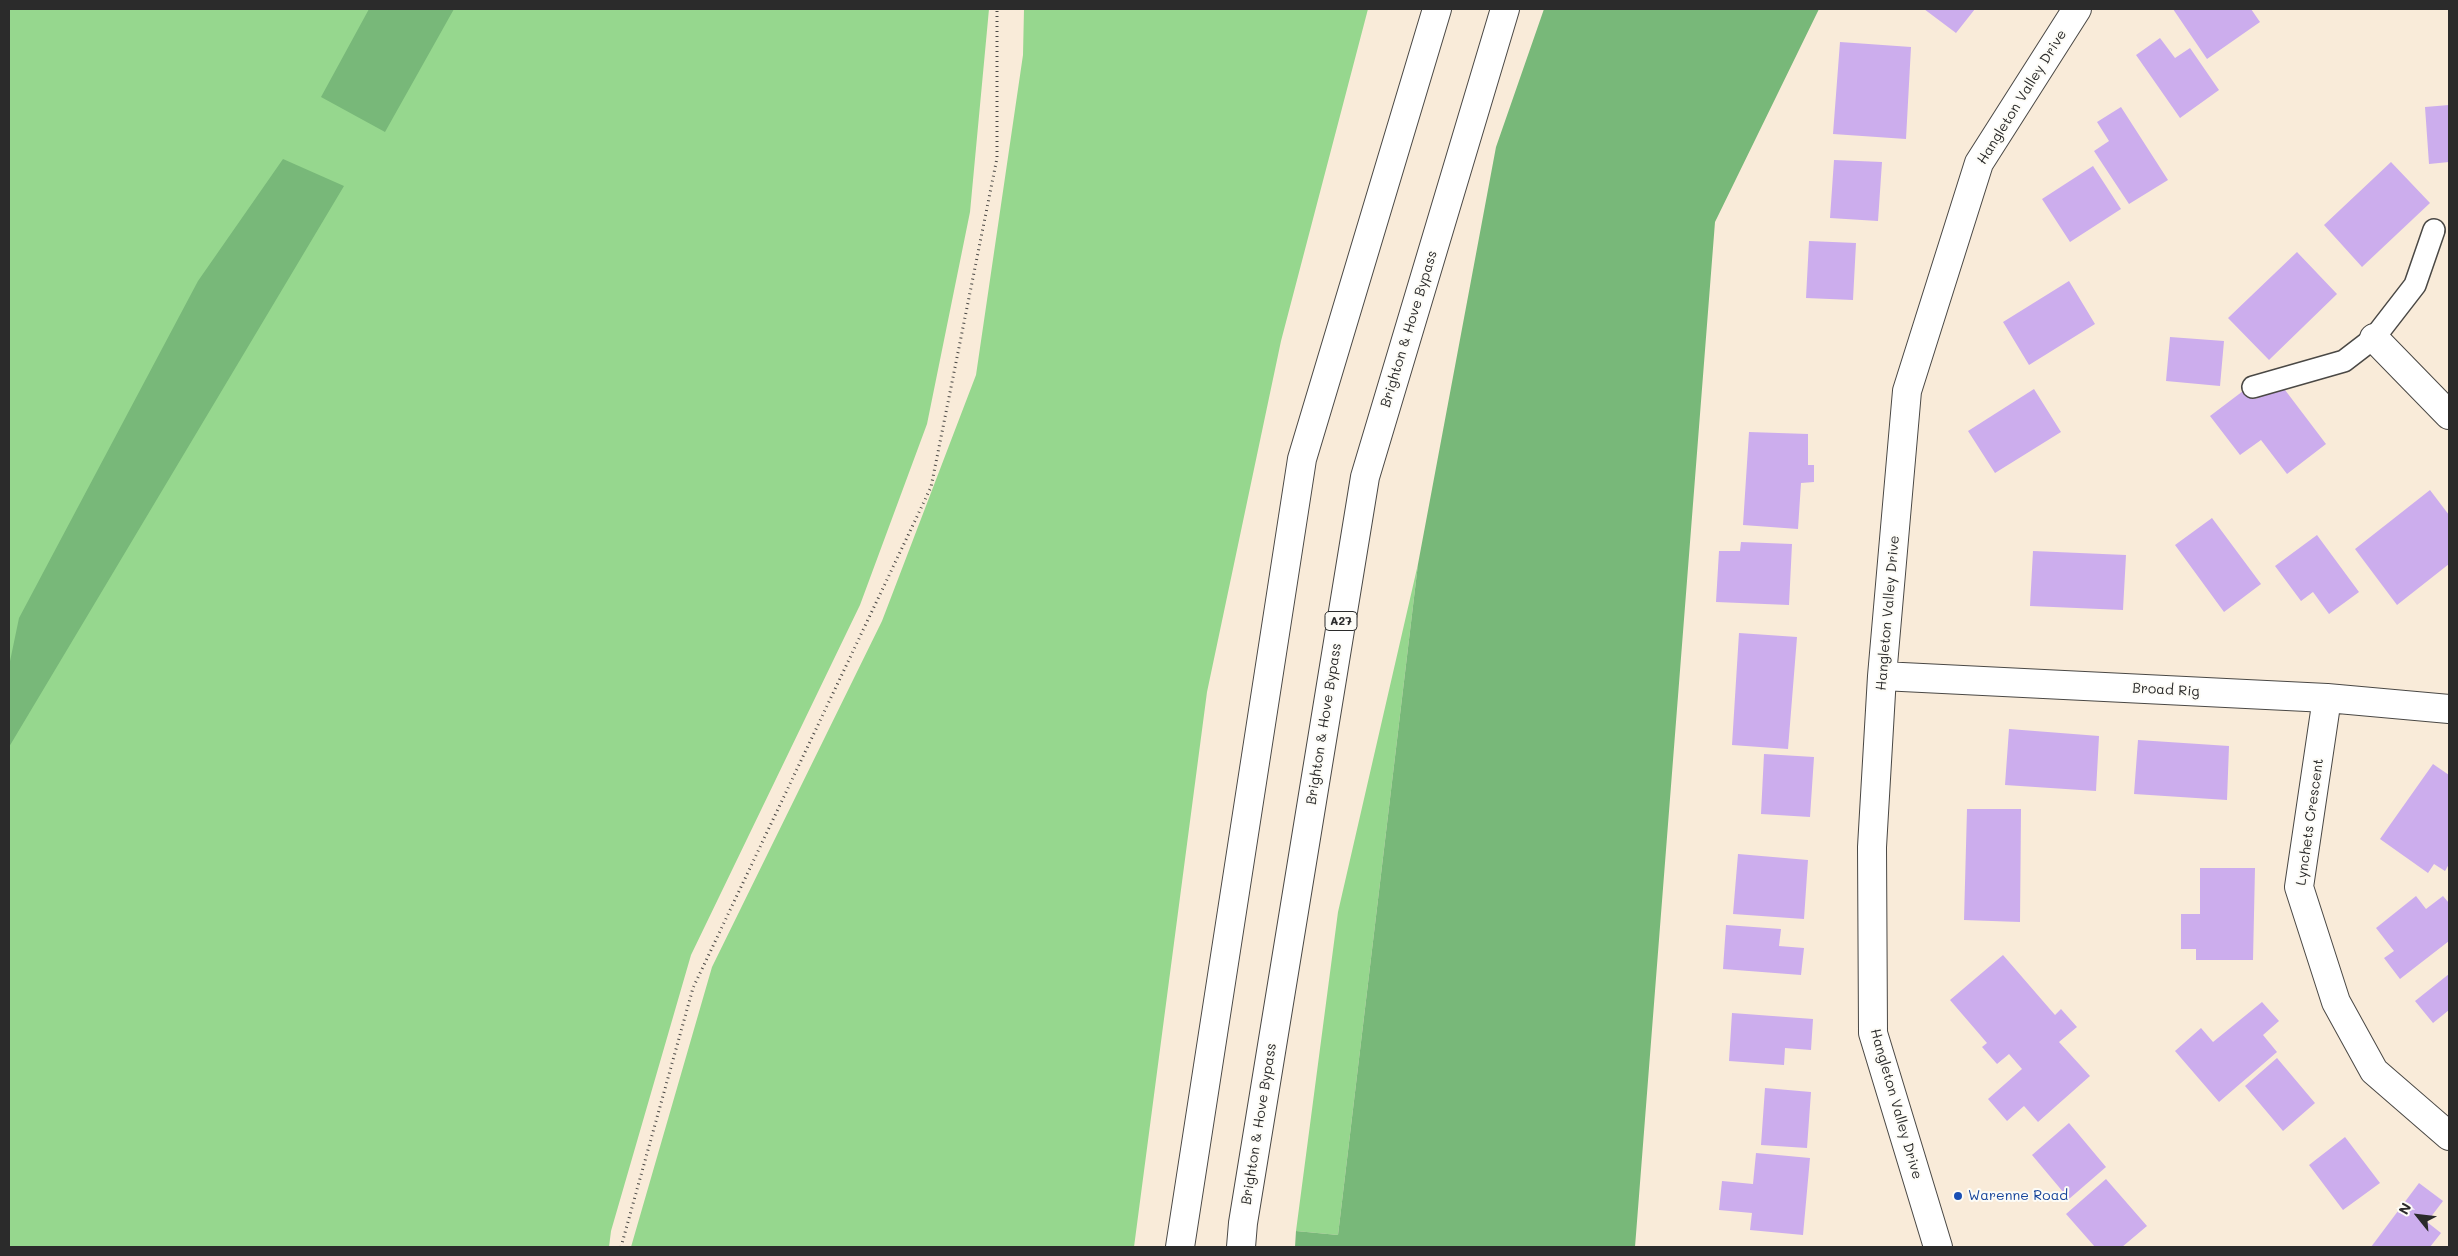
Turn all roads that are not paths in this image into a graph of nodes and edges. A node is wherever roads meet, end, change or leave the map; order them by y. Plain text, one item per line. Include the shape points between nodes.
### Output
1 (1437, 9) edge
2 (1505, 9) edge
3 (2077, 9) edge
4 (2434, 230) dead end
5 (2374, 338) junction
6 (2253, 387) dead end
7 (2449, 415) edge
8 (1882, 676) junction
9 (2328, 698) junction
10 (2449, 709) edge
11 (2449, 1136) edge
12 (1180, 1247) edge
13 (1241, 1247) edge
14 (1938, 1247) edge

1 - 12 main road via 1302,459
2 - 13 main road, Brighton & Hove Bypass / A27 via 1365,477
3 - 8 main road, Hangleton Valley Drive via 1979,163 1907,391
4 - 5 lane via 2415,285
5 - 6 lane via 2344,361
5 - 7 main road
8 - 9 main road, Broad Rig
8 - 14 main road, Hangleton Valley Drive via 1872,847 1873,1033
9 - 10 main road, Broad Rig
9 - 11 main road, Lynchets Crescent via 2299,887 2336,1002 2374,1070

